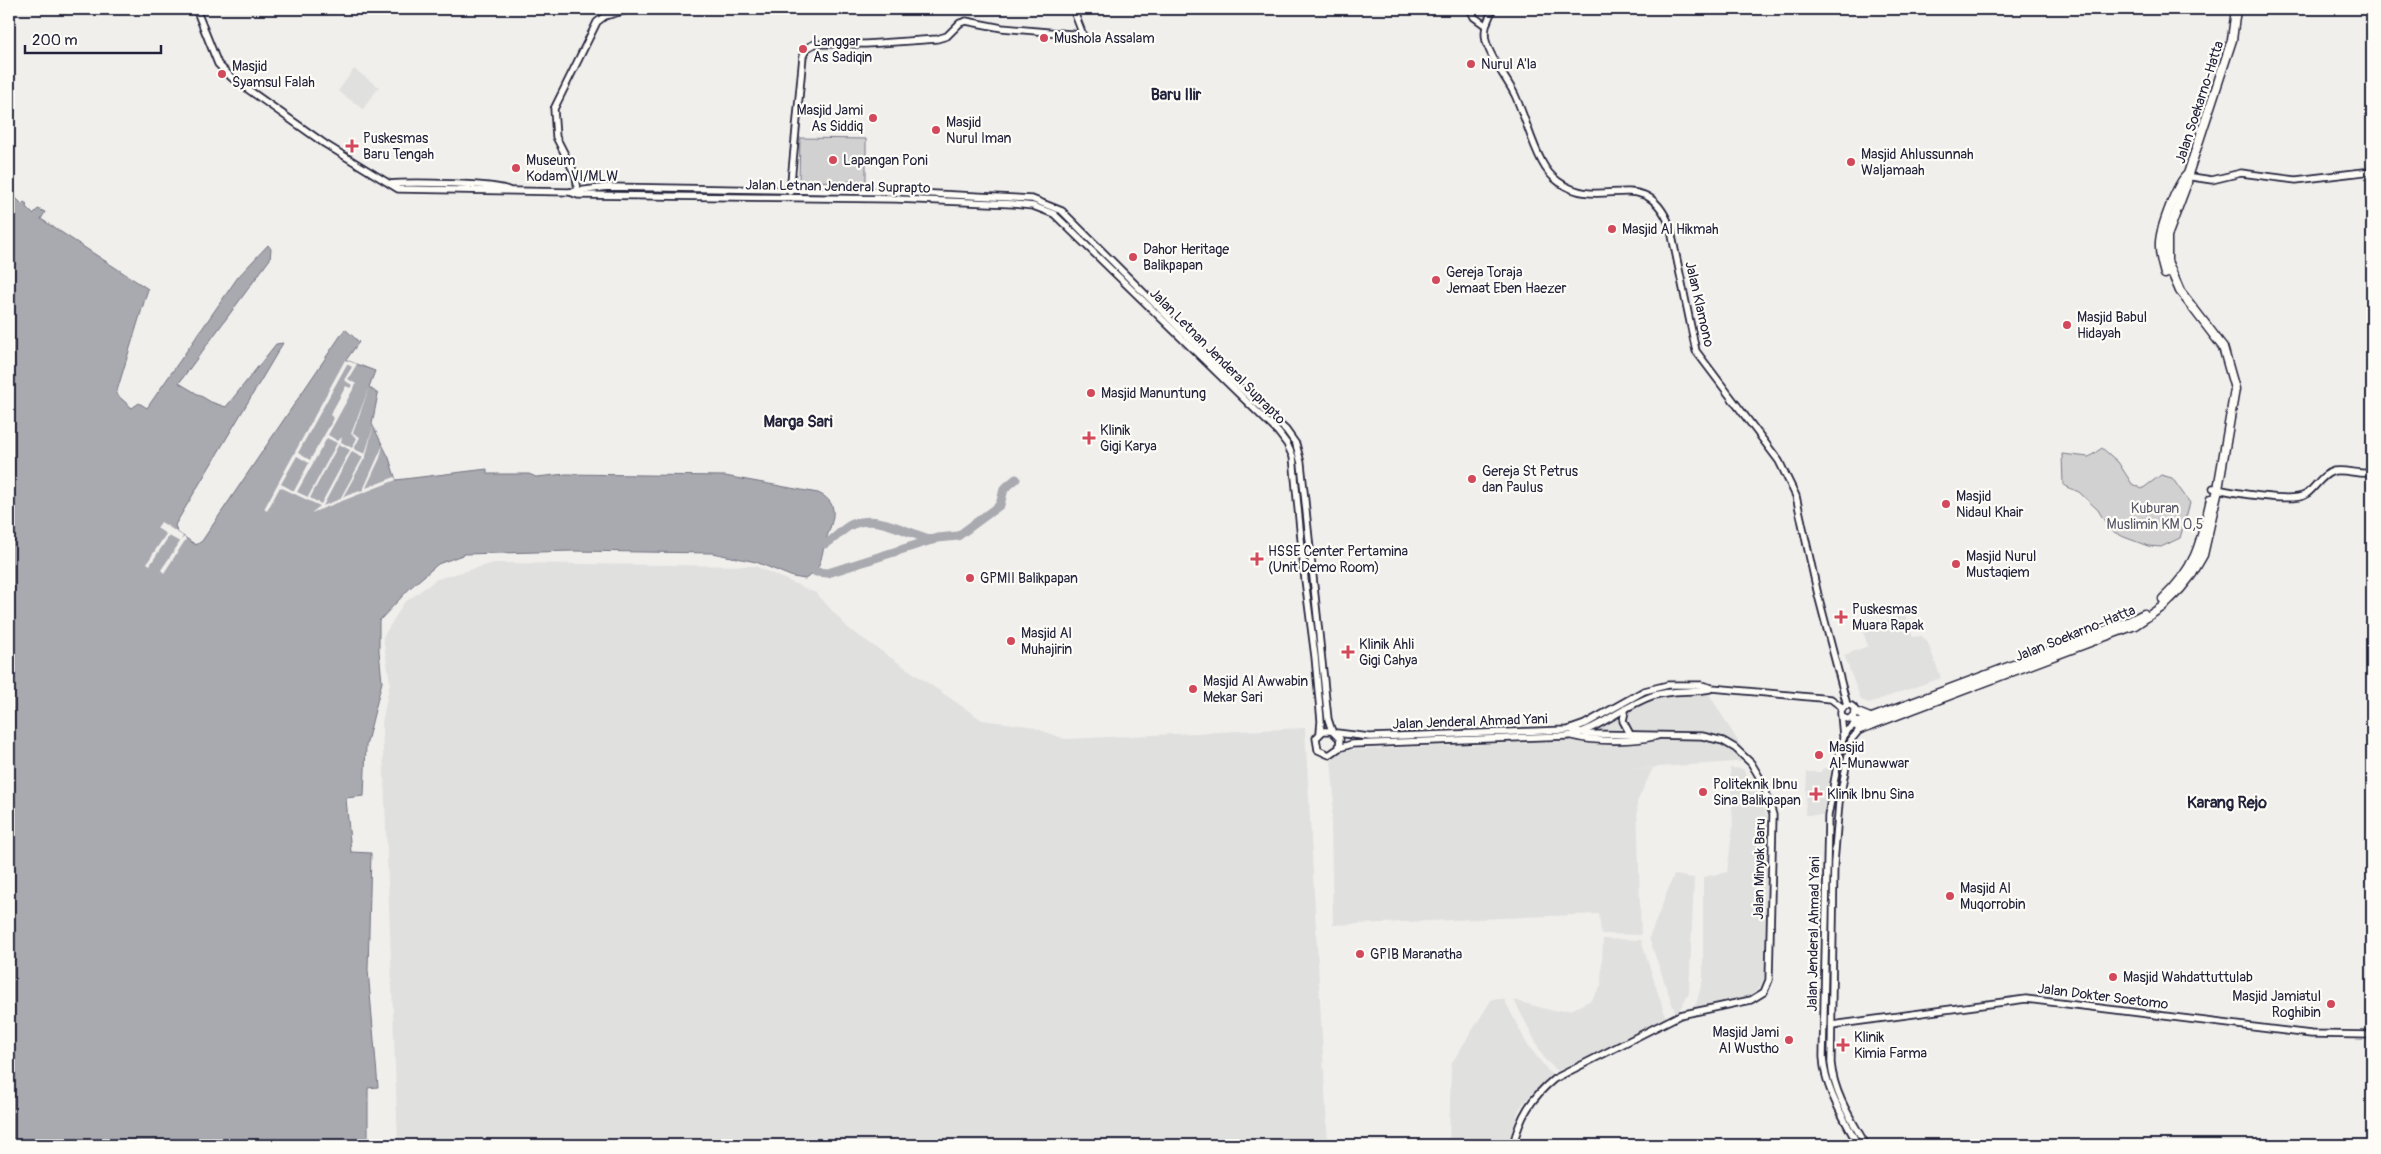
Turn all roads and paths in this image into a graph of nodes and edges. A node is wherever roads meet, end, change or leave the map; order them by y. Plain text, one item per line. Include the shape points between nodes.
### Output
1 (196, 9) edge
2 (631, 9) edge
3 (1074, 9) edge
4 (1470, 9) edge
5 (1493, 9) edge
6 (2236, 9) edge
7 (1485, 25) junction
8 (2372, 171) edge
9 (2188, 176) junction
10 (390, 184) junction
11 (508, 190) junction
12 (578, 192) junction
13 (790, 193) junction
14 (1201, 353) junction
15 (2372, 474) edge
16 (2216, 488) junction
17 (1298, 493) junction
18 (1305, 494) junction
19 (1712, 688) junction
20 (1844, 708) junction
21 (1625, 711) junction
22 (1856, 721) junction
23 (1320, 732) junction
24 (1334, 732) junction
25 (1570, 732) junction
26 (1580, 733) junction
27 (1630, 734) junction
28 (1501, 736) junction
29 (1659, 736) junction
30 (1843, 737) junction
31 (1340, 748) junction
32 (1832, 1025) junction
33 (2372, 1035) edge
34 (1513, 1145) edge
35 (1858, 1145) edge
36 (1866, 1145) edge

1 - 10 main road via 218,64 232,78 298,126
2 - 12 main road via 605,16 597,22 554,109 556,137 576,176
3 - 13 main road via 1083,35 1002,28 966,20 947,36 937,39 814,44 807,48 803,56
4 - 7 main road via 1474,17
5 - 7 main road
6 - 9 highway, Jalan Soekarno-Hatta via 2232,40
7 - 20 main road, Jalan Klamono via 1488,50 1514,94 1550,174 1564,185 1581,191 1643,193 1654,199 1663,210 1670,226 1696,351 1779,461 1796,496
8 - 9 main road via 2296,180 2241,174 2212,180
9 - 16 highway, Jalan Soekarno-Hatta via 2160,237 2160,257 2171,286 2223,347 2236,388
10 - 11 main road, Jalan Letnan Jenderal Suprapto via 502,186
10 - 11 main road, Jalan Letnan Jenderal Suprapto via 398,189
11 - 12 main road, Jalan Letnan Jenderal Suprapto
12 - 13 main road, Jalan Letnan Jenderal Suprapto
13 - 14 main road, Jalan Letnan Jenderal Suprapto via 1013,204 1048,211 1060,218
13 - 14 main road, Jalan Letnan Jenderal Suprapto via 897,192 1032,199 1057,207
14 - 17 main road, Jalan Letnan Jenderal Suprapto via 1283,438 1293,457
14 - 18 main road, Jalan Letnan Jenderal Suprapto via 1292,436 1300,456
15 - 16 main road via 2334,471 2302,497 2243,495
16 - 22 highway, Jalan Soekarno-Hatta via 2198,553 2182,578 2152,608 2128,622
16 - 22 highway, Jalan Soekarno-Hatta via 2199,564 2162,607 2135,625
17 - 18 main road
17 - 23 main road, Jalan Letnan Jenderal Suprapto via 1305,580 1316,657
18 - 24 main road, Jalan Letnan Jenderal Suprapto via 1328,719
19 - 20 main road, Jalan Jenderal Ahmad Yani via 1831,699
19 - 21 main road, Jalan Jenderal Ahmad Yani via 1651,696
19 - 25 main road, Jalan Jenderal Ahmad Yani via 1677,684 1649,689
20 - 22 main road via 1846,719
20 - 22 main road via 1853,707
20 - 30 main road, Jalan Klamono
21 - 26 main road, Jalan Jenderal Ahmad Yani
21 - 27 main road via 1623,721
22 - 30 main road
22 - 32 main road, Jalan Jenderal Ahmad Yani via 1839,803 1834,863
23 - 24 main road
23 - 31 main road via 1315,742 1320,753 1332,755
24 - 28 main road, Jalan Jenderal Ahmad Yani via 1370,737
24 - 31 main road via 1340,739
25 - 26 main road, Jalan Minyak Baru
25 - 28 main road, Jalan Jenderal Ahmad Yani
25 - 29 main road via 1601,740
26 - 27 main road, Jalan Minyak Baru
27 - 29 main road, Jalan Minyak Baru
28 - 31 main road, Jalan Jenderal Ahmad Yani via 1352,744
29 - 34 main road, Jalan Minyak Baru via 1691,735 1723,741 1745,758 1763,783 1771,804 1773,825 1766,990 1748,1000 1680,1015 1554,1080 1525,1109
30 - 35 main road, Jalan Jenderal Ahmad Yani via 1828,816 1823,1057 1824,1075
32 - 33 main road, Jalan Dokter Soetomo via 2026,999 2311,1034
32 - 36 main road, Jalan Jenderal Ahmad Yani via 1832,1078

